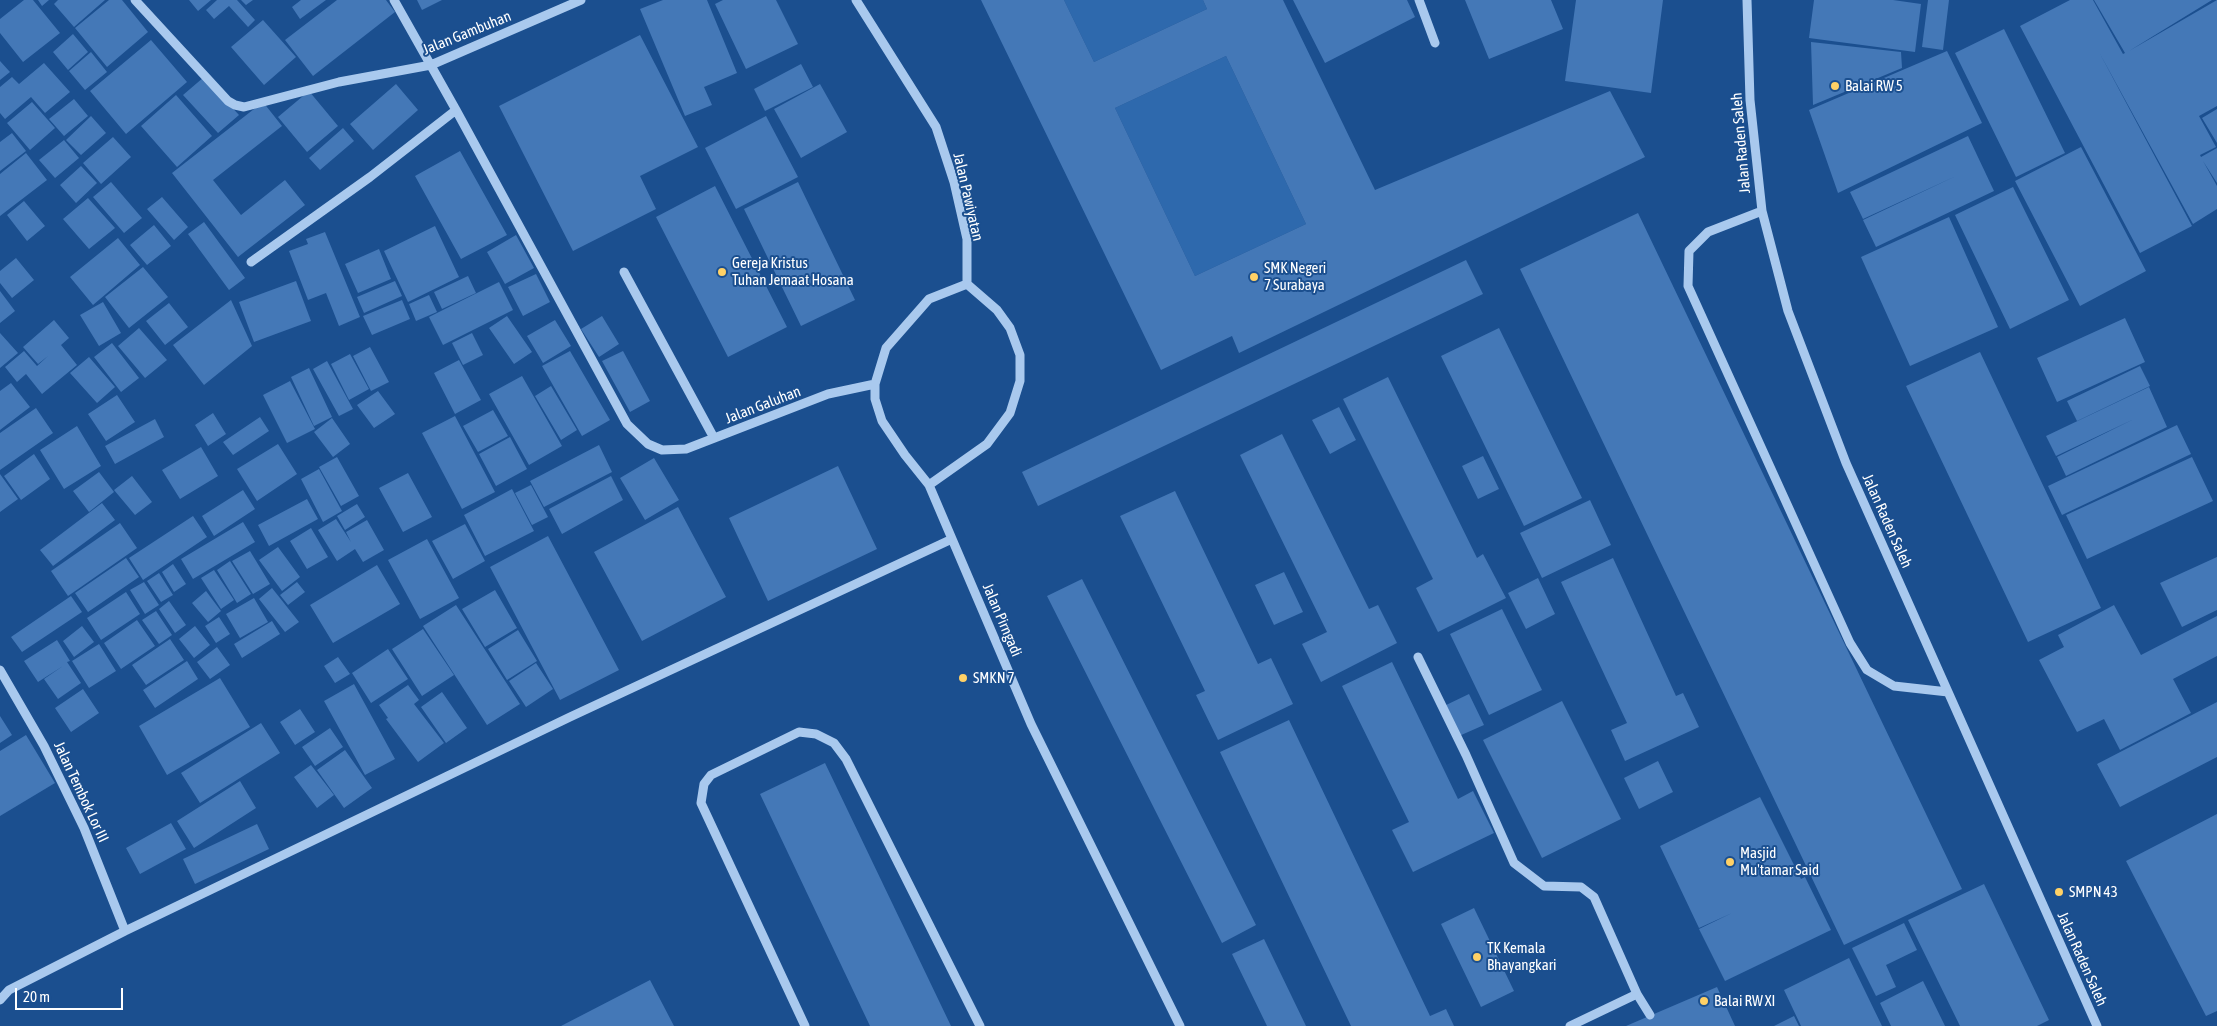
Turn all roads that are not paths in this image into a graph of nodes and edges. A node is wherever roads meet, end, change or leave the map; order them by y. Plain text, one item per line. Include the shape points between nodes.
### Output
1 (135, 0) edge
2 (394, 0) edge
3 (581, 0) edge
4 (856, 0) edge
5 (1419, 0) edge
6 (1747, 0) edge
7 (1435, 43) dead end
8 (431, 65) junction
9 (456, 110) junction
10 (1762, 211) junction
11 (251, 262) dead end
12 (624, 272) dead end
13 (967, 284) junction
14 (875, 384) junction
15 (714, 438) junction
16 (929, 485) junction
17 (952, 539) junction
18 (1418, 657) dead end
19 (0, 670) edge
20 (1948, 692) junction
21 (126, 932) junction
22 (1637, 994) junction
23 (0, 1000) edge
24 (1650, 1015) dead end
25 (804, 1026) edge
26 (980, 1026) edge
27 (1180, 1026) edge
28 (1570, 1026) edge
29 (2097, 1026) edge

1 - 8 street, Jalan Gambuhan via 228,101 244,107 340,82
2 - 8 street
3 - 8 street, Jalan Gambuhan
4 - 13 street, Jalan Pawiyatan via 936,127 954,182 967,239
5 - 7 street
6 - 10 street, Jalan Raden Saleh via 1750,100
8 - 9 street
9 - 11 street via 370,177
9 - 15 street, Jalan Galuhan via 628,424 648,444 662,450 686,449
10 - 20 street, Jalan Raden Saleh via 1788,311 1843,454
10 - 20 street via 1708,232 1689,251 1688,286 1850,643 1867,670 1894,686
12 - 15 street
13 - 14 street, Jalan Pirngadi via 929,299 906,324 886,348
13 - 16 street via 997,310 1010,328 1020,355 1020,381 1010,412 987,444
14 - 15 street, Jalan Galuhan via 828,394
14 - 16 street, Jalan Pirngadi via 875,399 882,421
16 - 17 street, Jalan Pirngadi
17 - 21 street via 570,717
17 - 27 street, Jalan Pirngadi via 1031,724
18 - 22 street via 1514,863 1544,886 1581,888 1594,897
19 - 21 street, Jalan Tembok Lor III via 44,746 84,828
20 - 29 street, Jalan Raden Saleh
21 - 23 street via 9,990
22 - 24 street
22 - 28 street
25 - 26 street via 701,802 704,784 711,775 798,732 816,734 834,744 846,758

